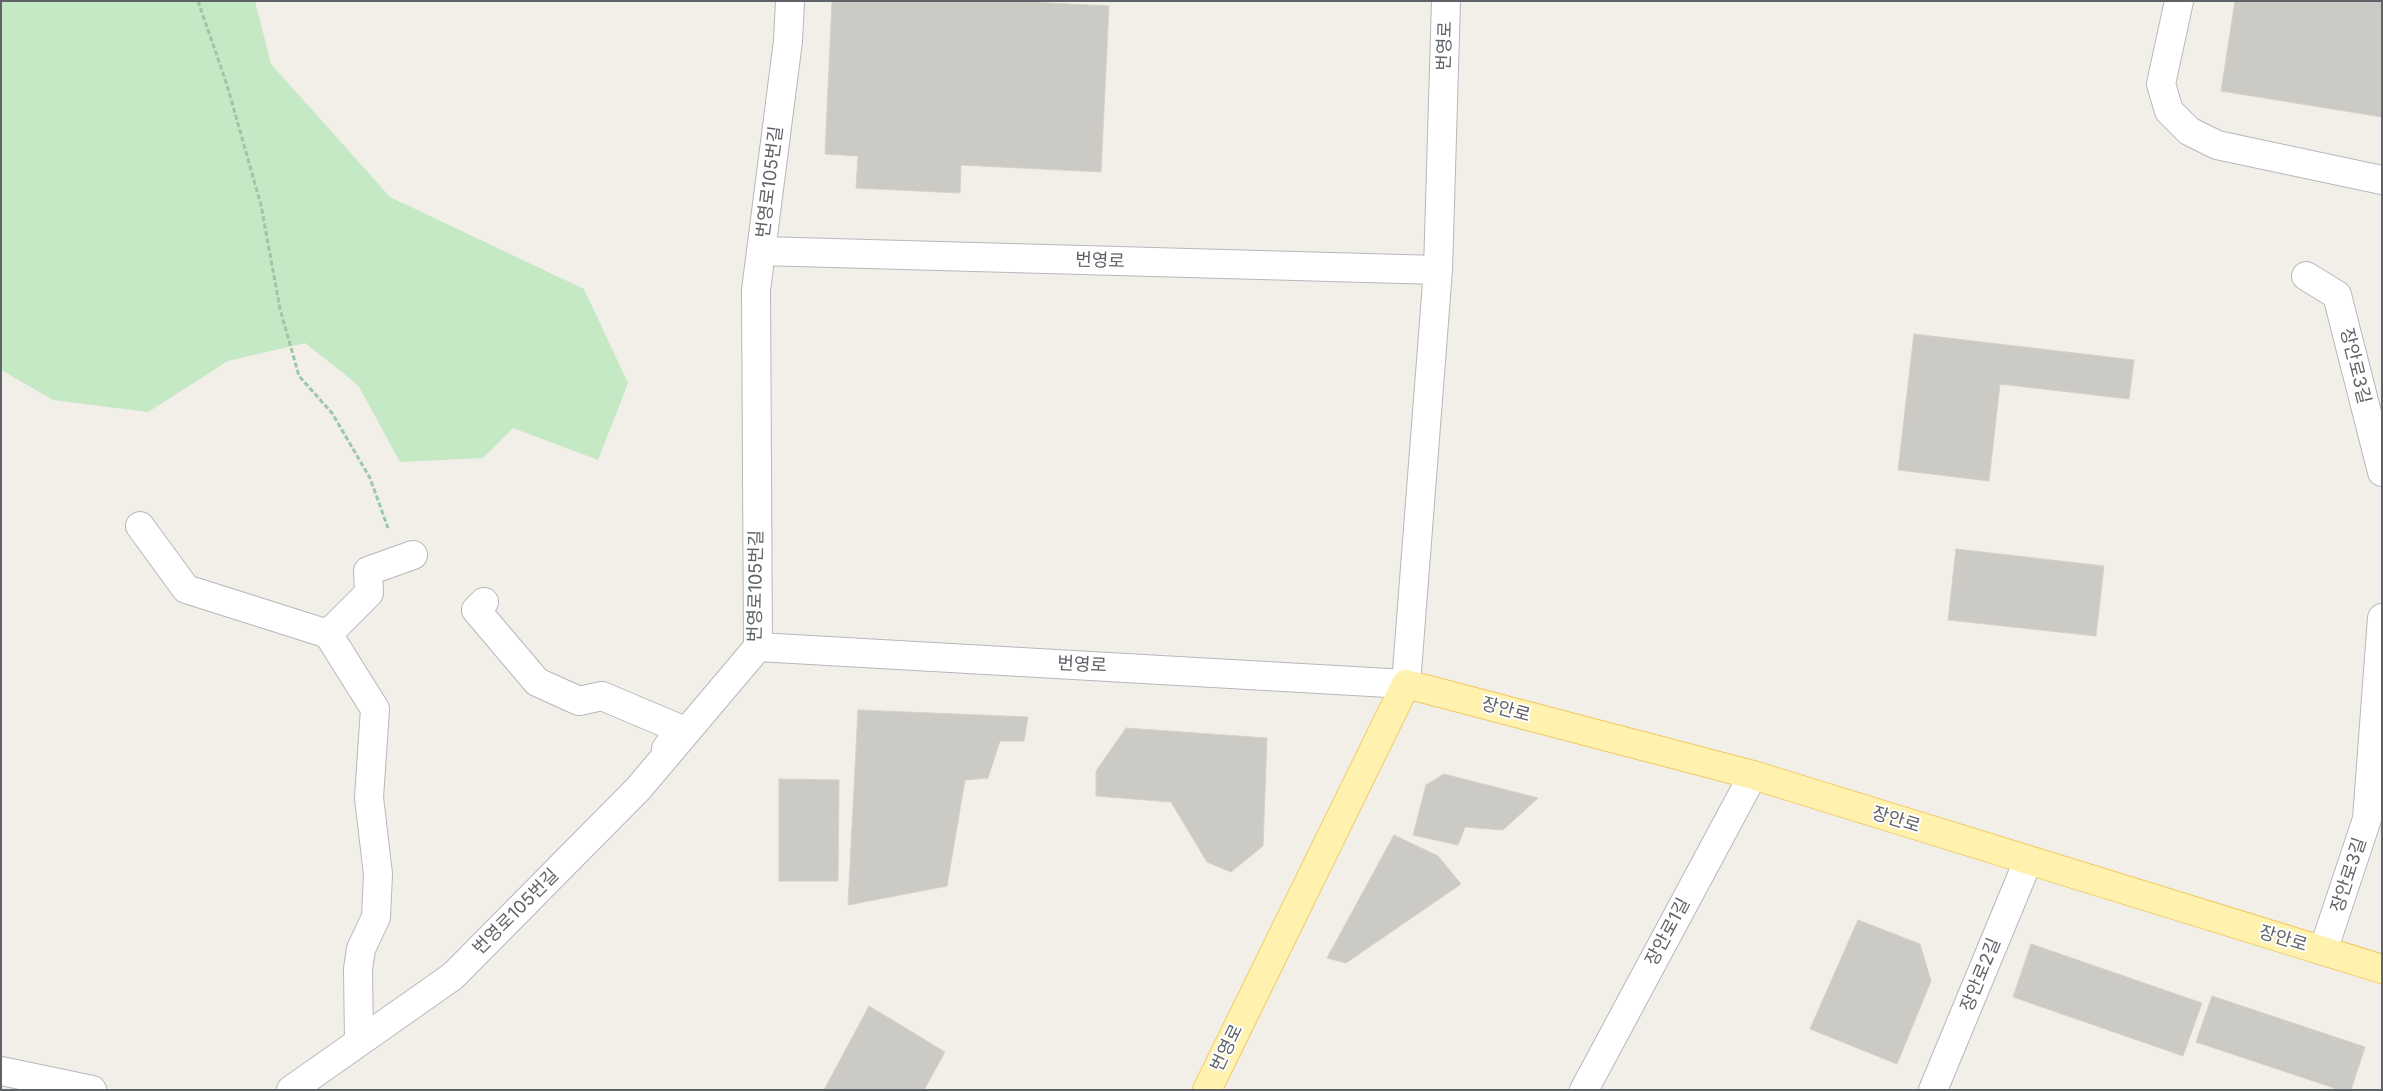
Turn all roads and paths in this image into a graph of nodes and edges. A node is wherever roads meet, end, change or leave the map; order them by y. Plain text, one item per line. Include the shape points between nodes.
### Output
1 (198, 1) edge
2 (790, 1) edge
3 (1446, 1) edge
4 (2179, 1) edge
5 (2382, 180) edge
6 (761, 251) junction
7 (1438, 270) junction
8 (2306, 276) dead end
9 (2382, 472) edge
10 (140, 526) dead end
11 (406, 557) joint
12 (484, 602) dead end
13 (2382, 618) edge
14 (328, 634) junction
15 (758, 647) junction
16 (1406, 684) junction
17 (1753, 775) junction
18 (638, 789) junction
19 (2028, 861) junction
20 (2323, 951) junction
21 (2382, 969) edge
22 (359, 1042) junction
23 (1, 1071) edge
24 (1590, 1088) edge
25 (92, 1090) edge
26 (291, 1090) edge
27 (1206, 1090) edge
28 (1933, 1090) edge

1 - 11 path via 227,85 261,205 280,309 299,376 332,413 370,478
2 - 6 street, 번영로105번길 via 788,41
3 - 7 street, 번영로
4 - 5 street via 2161,84 2169,110 2189,131 2217,145
6 - 7 street, 번영로
6 - 15 street, 번영로105번길 via 756,290
7 - 16 street, 번영로
8 - 9 street, 장안로3길 via 2337,295
10 - 14 street via 186,589
11 - 14 street via 368,571 369,593
12 - 18 street via 476,610 537,682 579,701 602,696 680,729
13 - 20 street, 장안로3길 via 2367,819
14 - 22 street via 375,709 369,798 378,874 376,916 361,949 358,969
15 - 16 street, 번영로
15 - 18 street, 번영로105번길
16 - 17 main road, 장안로
16 - 27 main road, 번영로
17 - 19 main road, 장안로
17 - 24 street, 장안로1길
18 - 22 street, 번영로105번길 via 453,976
19 - 20 main road, 장안로
19 - 28 street, 장안로2길
20 - 21 main road, 장안로
22 - 26 street, 번영로105번길
23 - 25 street

